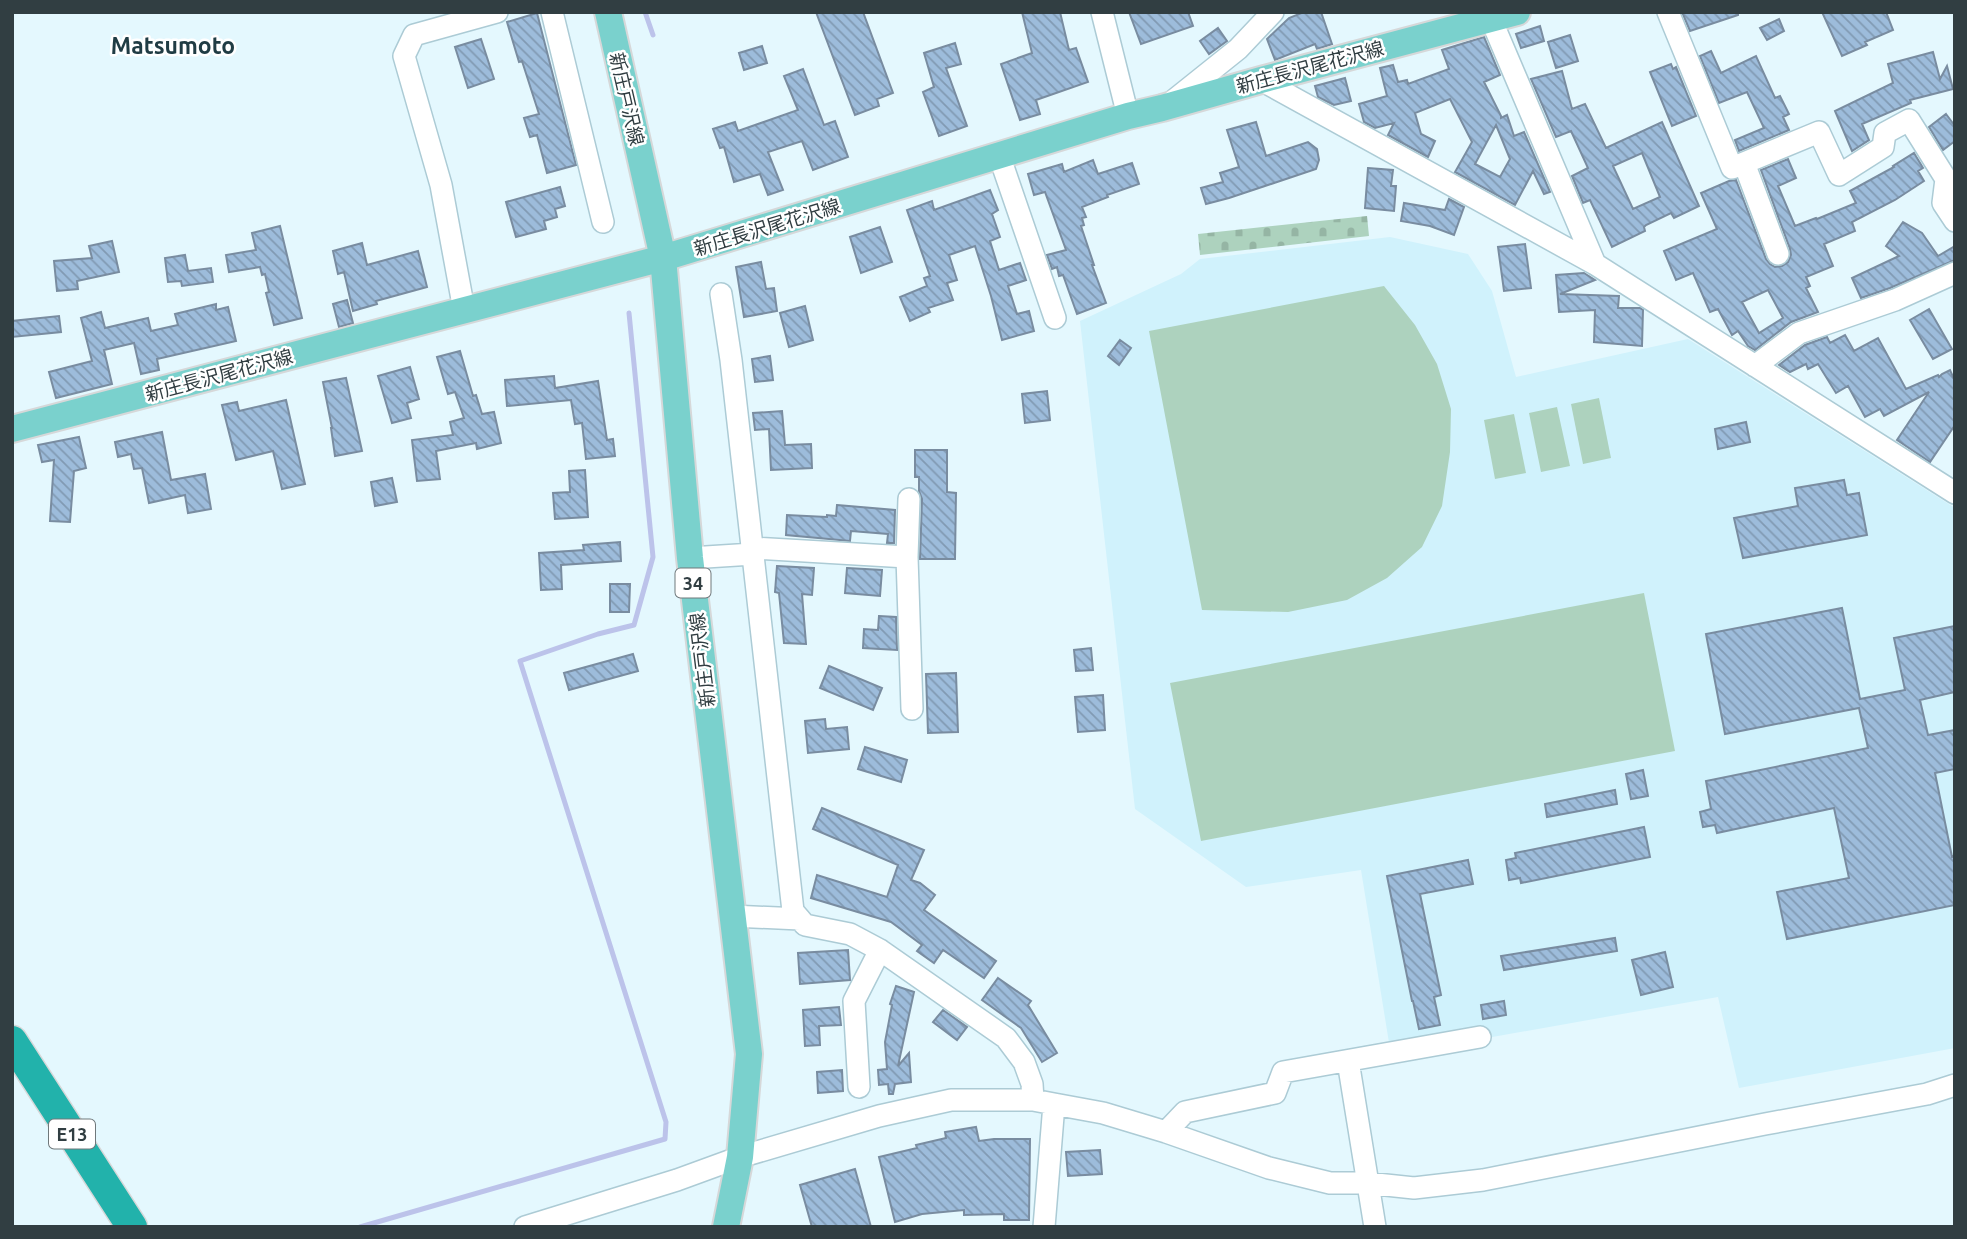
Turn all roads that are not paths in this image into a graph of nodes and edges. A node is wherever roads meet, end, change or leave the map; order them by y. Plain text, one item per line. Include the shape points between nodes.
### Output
1 (498, 12) edge
2 (552, 12) edge
3 (608, 12) edge
4 (1102, 12) edge
5 (1273, 12) edge
6 (1517, 12) edge
7 (1668, 12) edge
8 (1489, 15) edge
9 (1261, 80) junction
10 (1162, 108) junction
11 (1128, 116) junction
12 (999, 155) junction
13 (1744, 163) junction
14 (1955, 221) edge
15 (603, 222) dead end
16 (1777, 254) dead end
17 (663, 258) junction
18 (1595, 264) junction
19 (1955, 273) edge
20 (721, 294) dead end
21 (464, 310) junction
22 (1055, 318) dead end
23 (1755, 366) junction
24 (12, 429) edge
25 (1955, 494) edge
26 (909, 499) dead end
27 (753, 551) junction
28 (907, 557) junction
29 (690, 558) junction
30 (912, 709) dead end
31 (732, 916) junction
32 (800, 919) junction
33 (880, 950) junction
34 (1480, 1037) dead end
35 (12, 1041) edge
36 (1348, 1060) junction
37 (1955, 1085) edge
38 (859, 1087) dead end
39 (1033, 1100) junction
40 (1054, 1104) junction
41 (1166, 1132) junction
42 (740, 1157) junction
43 (1367, 1182) junction
44 (132, 1227) edge
45 (525, 1227) edge
46 (726, 1227) edge
47 (1044, 1227) edge
48 (1375, 1227) edge

1 - 21 street via 414,35 404,56 441,185
2 - 15 street
3 - 17 main road, 新庄戸沢線 / 34
4 - 11 street
5 - 10 street via 1238,49
6 - 8 main road, 新庄長沢尾花沢線
7 - 13 street via 1732,168
8 - 9 main road, 新庄長沢尾花沢線
8 - 18 street
9 - 10 main road, 新庄長沢尾花沢線
9 - 18 street
10 - 11 main road, 新庄長沢尾花沢線
11 - 12 main road, 新庄長沢尾花沢線
12 - 17 main road, 新庄長沢尾花沢線
12 - 22 street
13 - 14 street via 1819,132 1839,175 1883,146 1885,133 1909,121 1946,179 1942,203
13 - 16 street
17 - 21 main road, 新庄長沢尾花沢線
17 - 29 main road, 新庄戸沢線 / 34
18 - 23 street
19 - 23 street via 1895,300 1799,333
20 - 27 street
21 - 24 main road, 新庄長沢尾花沢線
23 - 25 street
26 - 28 street
27 - 28 street
27 - 29 street
27 - 32 street via 793,911
28 - 30 street
29 - 31 main road, 新庄戸沢線 / 34
31 - 32 street
31 - 42 main road, 新庄戸沢線 / 34 via 749,1054
32 - 33 street via 805,925 850,934
33 - 38 street via 854,1001
33 - 39 street via 1006,1038 1024,1062
34 - 36 street
35 - 44 highway, E13
36 - 41 street via 1283,1072 1275,1093 1185,1112
36 - 43 street
37 - 43 street via 1483,1180 1414,1188
39 - 40 street
39 - 42 street via 951,1100
40 - 41 street
40 - 47 street
41 - 43 street via 1269,1168 1330,1183
42 - 45 street
42 - 46 main road, 新庄戸沢線 / 34
43 - 48 street

